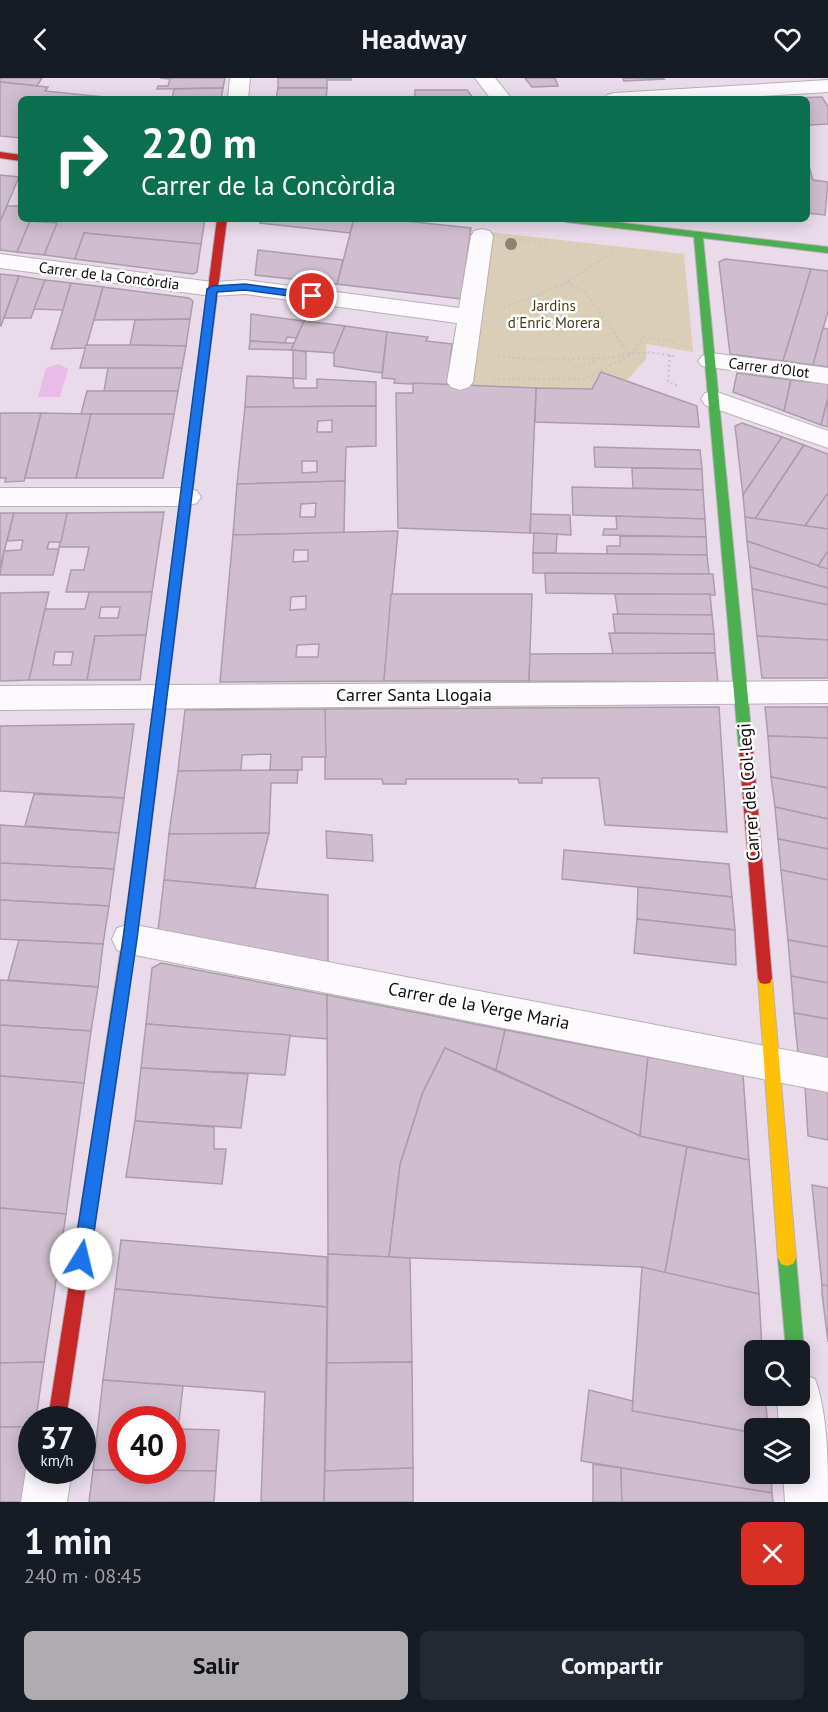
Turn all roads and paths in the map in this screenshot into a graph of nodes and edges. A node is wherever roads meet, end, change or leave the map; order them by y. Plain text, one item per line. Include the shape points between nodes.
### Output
1 (240, 78) edge
2 (484, 78) edge
3 (828, 86) edge
4 (682, 90) edge
5 (238, 96) edge
6 (499, 96) edge
7 (637, 96) edge
8 (0, 155) edge
9 (18, 158) edge
10 (222, 222) edge
11 (594, 222) edge
12 (698, 235) junction
13 (482, 236) joint
14 (560, 245) dead end
15 (604, 250) dead end
16 (828, 250) edge
17 (0, 261) edge
18 (567, 282) junction
19 (212, 289) junction
20 (469, 317) junction
21 (680, 343) dead end
22 (465, 348) junction
23 (631, 355) junction
24 (670, 355) junction
25 (681, 357) dead end
26 (605, 358) junction
27 (711, 361) junction
28 (574, 368) dead end
29 (828, 376) edge
30 (460, 381) joint
31 (678, 386) dead end
32 (714, 399) junction
33 (828, 440) edge
34 (0, 497) edge
35 (187, 497) junction
36 (741, 692) junction
37 (828, 692) edge
38 (161, 696) junction
39 (0, 698) edge
40 (130, 939) junction
41 (770, 1063) junction
42 (828, 1075) edge
43 (794, 1340) edge
44 (59, 1406) edge
45 (800, 1406) edge
46 (47, 1484) edge
47 (44, 1502) edge
48 (808, 1502) edge

1 - 5 street
2 - 6 street
3 - 4 street
4 - 7 street
8 - 9 street
10 - 19 street
11 - 12 street
12 - 16 street
12 - 27 street, Carrer del Col·legi
13 - 14 path
13 - 20 street
15 - 18 path via 615,252
17 - 19 street, Carrer de la Concòrdia
18 - 20 path via 515,305
18 - 23 path via 586,292
19 - 20 street, Carrer de la Concòrdia via 245,287
19 - 35 street
20 - 22 street
21 - 23 path via 644,338
22 - 26 path via 539,360
22 - 30 street
23 - 24 path
23 - 26 path
23 - 30 path via 585,379
24 - 25 path
24 - 31 path via 668,382
26 - 28 path
27 - 29 street, Carrer d'Olot
27 - 32 street, Carrer del Col·legi
32 - 33 street
32 - 36 street, Carrer del Col·legi
34 - 35 street
35 - 38 street
36 - 37 street, Carrer Santa Llogaia
36 - 38 street, Carrer Santa Llogaia
36 - 41 street, Carrer del Col·legi
38 - 39 street, Carrer Santa Llogaia
38 - 40 street
40 - 41 street, Carrer de la Verge Maria
40 - 44 street
41 - 42 street, Carrer de la Verge Maria
41 - 43 street, Carrer del Col·legi
45 - 48 street
46 - 47 street

